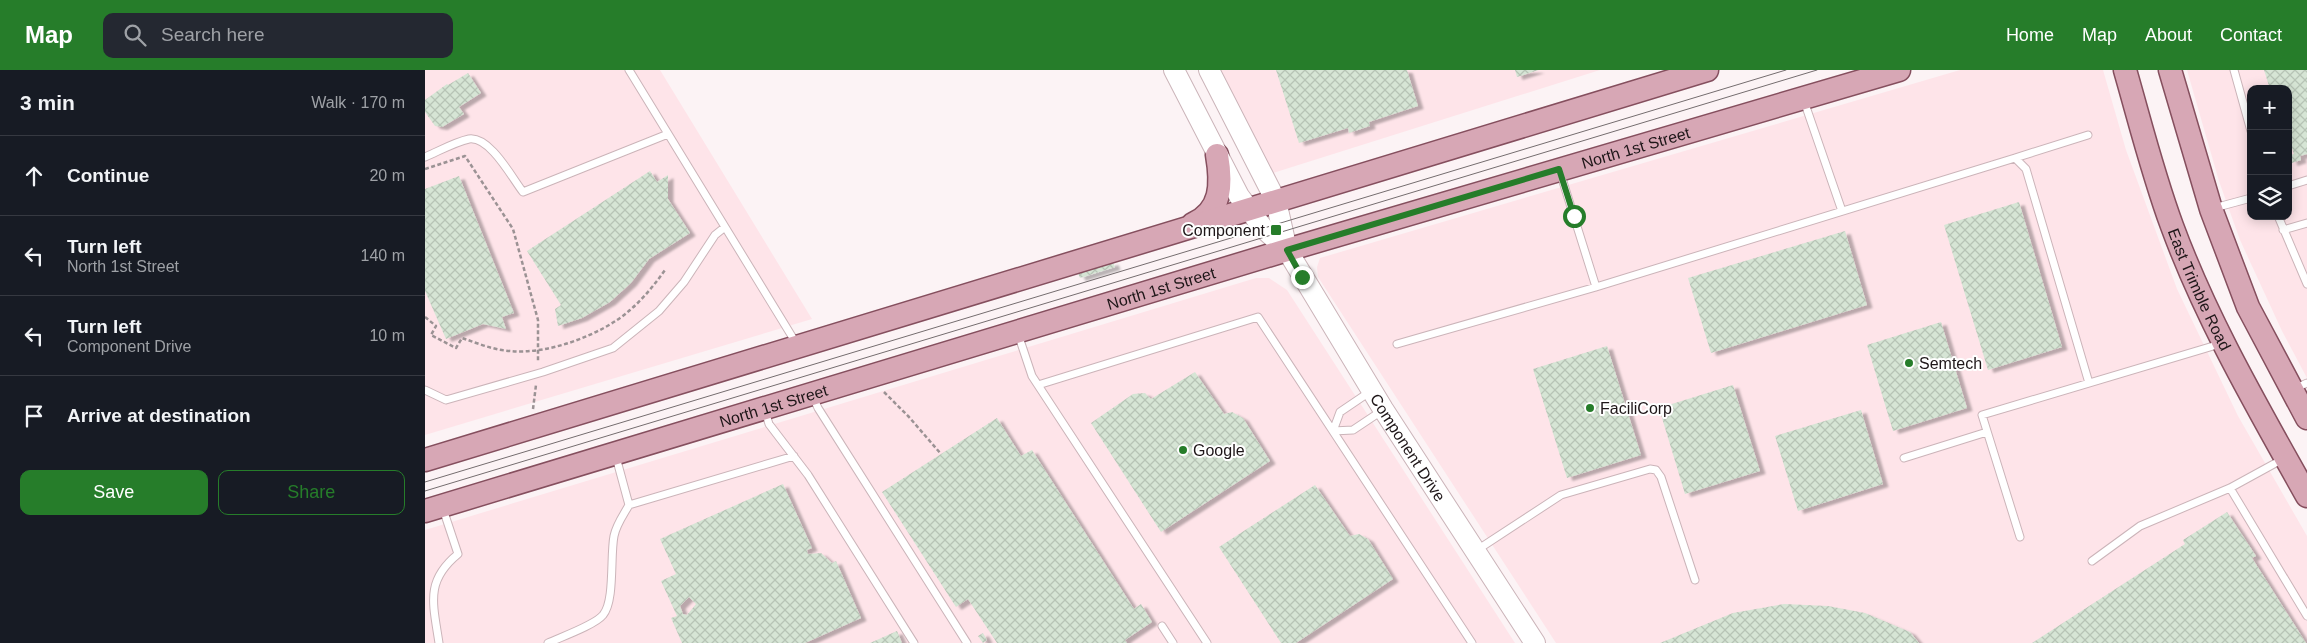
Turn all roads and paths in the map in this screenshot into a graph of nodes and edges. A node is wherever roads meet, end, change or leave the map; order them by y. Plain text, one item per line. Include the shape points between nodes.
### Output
1 (629, 70) edge
2 (1174, 70) edge
3 (1209, 70) edge
4 (1707, 70) edge
5 (1899, 70) edge
6 (2125, 70) edge
7 (2170, 70) edge
8 (2234, 70) edge
9 (1803, 98) junction
10 (2251, 130) edge
11 (668, 134) junction
12 (2088, 135) dead end
13 (1217, 155) junction
14 (425, 157) edge
15 (2015, 158) junction
16 (425, 169) edge
17 (1559, 169) junction
18 (2307, 180) edge
19 (2292, 185) edge
20 (2247, 199) edge
21 (1275, 201) junction
22 (2211, 209) junction
23 (1248, 210) junction
24 (1842, 212) junction
25 (2279, 220) edge
26 (2307, 223) edge
27 (725, 227) junction
28 (2283, 230) junction
29 (1175, 233) junction
30 (1287, 250) junction
31 (665, 270) dead end
32 (2307, 284) edge
33 (1595, 287) junction
34 (425, 316) edge
35 (1017, 332) junction
36 (2223, 343) junction
37 (1397, 344) dead end
38 (799, 348) junction
39 (538, 350) junction
40 (537, 374) junction
41 (2089, 383) junction
42 (1038, 385) junction
43 (2299, 386) edge
44 (881, 389) dead end
45 (425, 390) edge
46 (1371, 390) junction
47 (812, 394) junction
48 (764, 408) junction
49 (1383, 409) junction
50 (532, 411) dead end
51 (2307, 418) edge
52 (1333, 431) junction
53 (1987, 432) junction
54 (615, 453) junction
55 (941, 454) dead end
56 (794, 456) junction
57 (1904, 458) dead end
58 (2286, 458) junction
59 (425, 460) edge
60 (2230, 488) junction
61 (2307, 496) edge
62 (629, 504) junction
63 (434, 508) edge
64 (2020, 537) dead end
65 (1475, 551) junction
66 (2092, 560) dead end
67 (1695, 580) dead end
68 (2307, 616) edge
69 (1162, 626) dead end
70 (439, 643) edge
71 (548, 643) edge
72 (914, 643) edge
73 (967, 643) edge
74 (1173, 643) edge
75 (1207, 643) edge
76 (1472, 643) edge
77 (1534, 643) edge

1 - 11 lane
2 - 13 street, Component Drive
3 - 21 street, Component Drive
4 - 21 main road
5 - 9 main road, North 1st Street
6 - 36 main road, East Trimble Road via 2173,227
7 - 22 main road
8 - 10 lane
9 - 17 main road, North 1st Street
9 - 24 lane
11 - 14 lane via 523,192 492,149 482,142 470,139
11 - 27 lane
12 - 15 lane
13 - 23 street, Component Drive
13 - 29 main road via 1221,180 1213,208 1206,218
15 - 24 lane
15 - 41 lane via 2026,169
16 - 39 path via 465,156 513,229 538,320
17 - 30 main road, North 1st Street
17 - 33 lane
18 - 19 lane
20 - 22 lane
21 - 23 main road
21 - 30 street, Component Drive
22 - 43 main road via 2248,306
23 - 29 main road
23 - 30 street, Component Drive
24 - 33 lane
25 - 28 lane
26 - 28 lane
27 - 38 lane
27 - 40 lane via 715,235 684,282 659,311 628,337 613,348 591,357
28 - 32 lane
29 - 38 main road
30 - 35 main road, North 1st Street
30 - 46 street, Component Drive
31 - 39 path via 629,312 598,332
33 - 37 lane
34 - 39 path via 436,326 431,335 456,348 462,338 500,350
35 - 42 lane
35 - 47 main road, North 1st Street
36 - 41 lane
36 - 58 main road, East Trimble Road
38 - 59 main road
39 - 40 path
40 - 45 lane via 446,400
40 - 50 path
41 - 53 lane via 1981,415
42 - 52 lane via 1258,318
42 - 75 lane
43 - 51 main road
44 - 55 path
46 - 49 street, Component Drive
46 - 52 lane via 1340,412
47 - 48 main road, North 1st Street
47 - 73 lane
48 - 54 main road, North 1st Street
48 - 56 lane via 769,424
49 - 52 lane via 1353,430
49 - 65 street, Component Drive
52 - 76 lane
53 - 57 lane
53 - 64 lane
54 - 62 lane
54 - 63 main road, North 1st Street
56 - 62 lane
56 - 72 lane
58 - 60 lane
58 - 61 main road, East Trimble Road
60 - 66 lane via 2140,526
60 - 68 lane
62 - 71 lane via 614,533 610,596 603,615
63 - 70 lane via 458,554 443,564 432,582
65 - 67 lane via 1561,496 1650,469 1656,470 1661,477
65 - 77 street, Component Drive
69 - 74 lane

